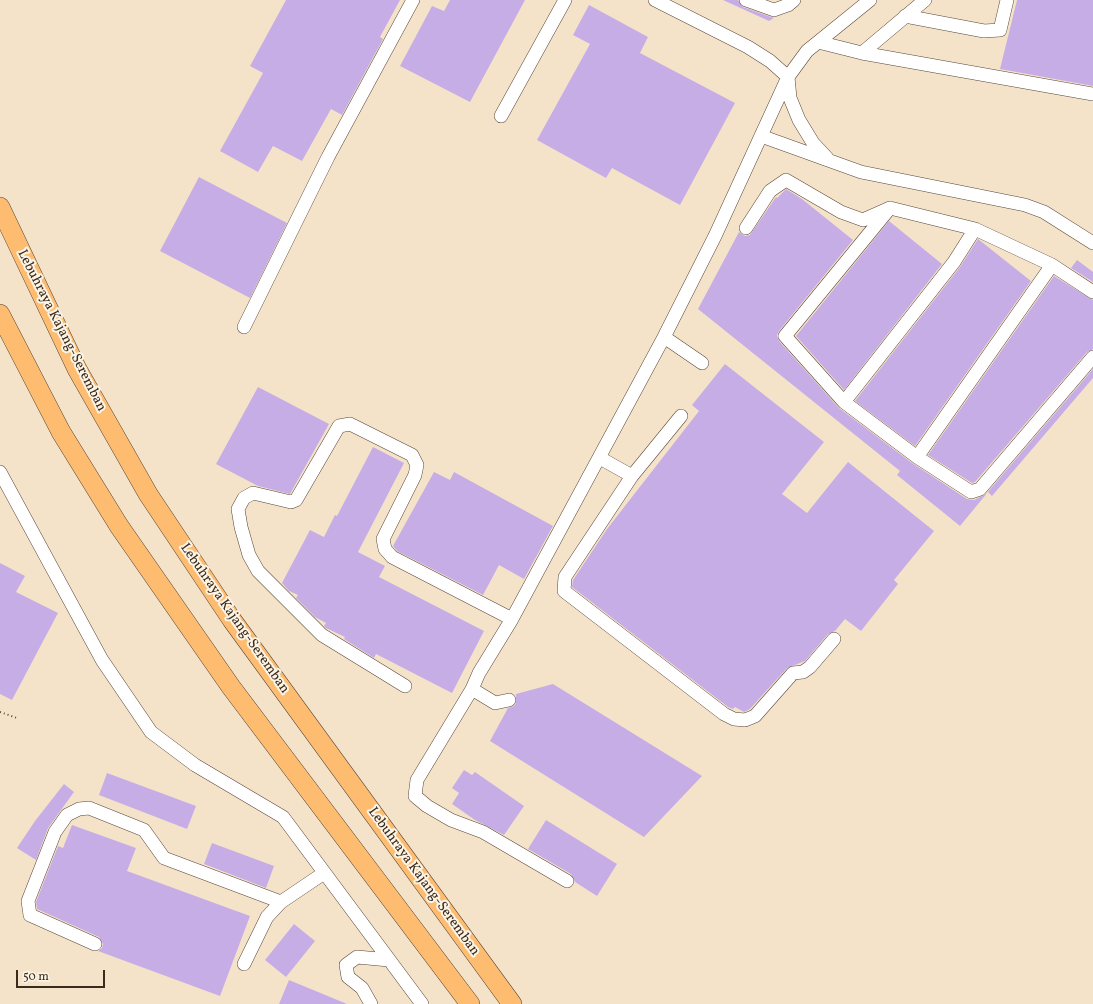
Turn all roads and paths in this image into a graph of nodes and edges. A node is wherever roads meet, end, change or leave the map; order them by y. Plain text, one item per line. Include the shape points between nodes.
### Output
1 (413, 0) edge
2 (565, 0) edge
3 (655, 0) edge
4 (746, 0) edge
5 (794, 0) edge
6 (870, 0) edge
7 (924, 0) edge
8 (1007, 0) edge
9 (905, 16) junction
10 (818, 42) junction
11 (862, 52) junction
12 (788, 77) junction
13 (1093, 94) edge
14 (501, 116) dead end
15 (761, 136) junction
16 (829, 161) junction
17 (0, 207) edge
18 (890, 208) junction
19 (746, 228) dead end
20 (975, 229) junction
21 (1093, 243) edge
22 (1052, 266) junction
23 (1093, 292) edge
24 (0, 314) edge
25 (244, 327) dead end
26 (664, 337) junction
27 (1093, 357) edge
28 (702, 363) dead end
29 (844, 402) junction
30 (681, 416) dead end
31 (917, 457) junction
32 (600, 458) junction
33 (0, 472) edge
34 (632, 476) junction
35 (512, 619) junction
36 (834, 639) dead end
37 (405, 686) dead end
38 (472, 689) junction
39 (509, 700) dead end
40 (0, 712) edge
41 (17, 718) dead end
42 (324, 873) junction
43 (567, 881) dead end
44 (281, 902) junction
45 (95, 944) dead end
46 (390, 960) junction
47 (244, 964) dead end
48 (371, 1004) edge
49 (422, 1004) edge
50 (470, 1004) edge
51 (512, 1004) edge

1 - 25 street via 328,157
2 - 14 street
3 - 12 street via 748,47
4 - 5 street via 774,10
6 - 10 street
7 - 9 street
8 - 9 street via 1000,30 984,31
9 - 11 street
10 - 11 street
10 - 12 street via 807,51
11 - 13 street
12 - 15 street
12 - 16 street via 790,98 799,120 812,143
15 - 16 street
15 - 26 street via 715,236
16 - 21 street via 861,172 1025,206 1044,212
17 - 51 highway, Lebuhraya Kajang-Seremban via 77,369 148,494 232,620
18 - 19 street via 862,220 841,212 786,180 770,191
18 - 20 street
18 - 29 street via 785,336
20 - 22 street
20 - 29 street via 954,262
22 - 23 street
22 - 31 street
24 - 50 highway via 61,432 119,526 235,693
26 - 28 street
26 - 32 street
27 - 31 street via 980,489 971,492
29 - 31 street
30 - 34 street
32 - 34 street
32 - 35 street
33 - 42 street via 102,660 151,732 195,765 283,817
34 - 36 street via 565,577 564,591 734,719 744,720 755,716 793,673 803,672 810,667
35 - 37 street via 392,557 385,549 383,538 415,475 417,465 412,455 350,424 339,426 296,500 291,502 253,492 244,498 238,509 241,527 249,556 258,571 322,635
35 - 38 street
38 - 39 street via 495,703
38 - 43 street via 417,780 415,796 451,820 483,832
40 - 41 path
42 - 44 street
42 - 46 street
44 - 45 street via 164,858 144,830 89,808 79,809 66,815 55,832 28,902 30,915
44 - 47 street via 267,917
46 - 48 street via 357,957 346,965 348,977 362,988
46 - 49 street

